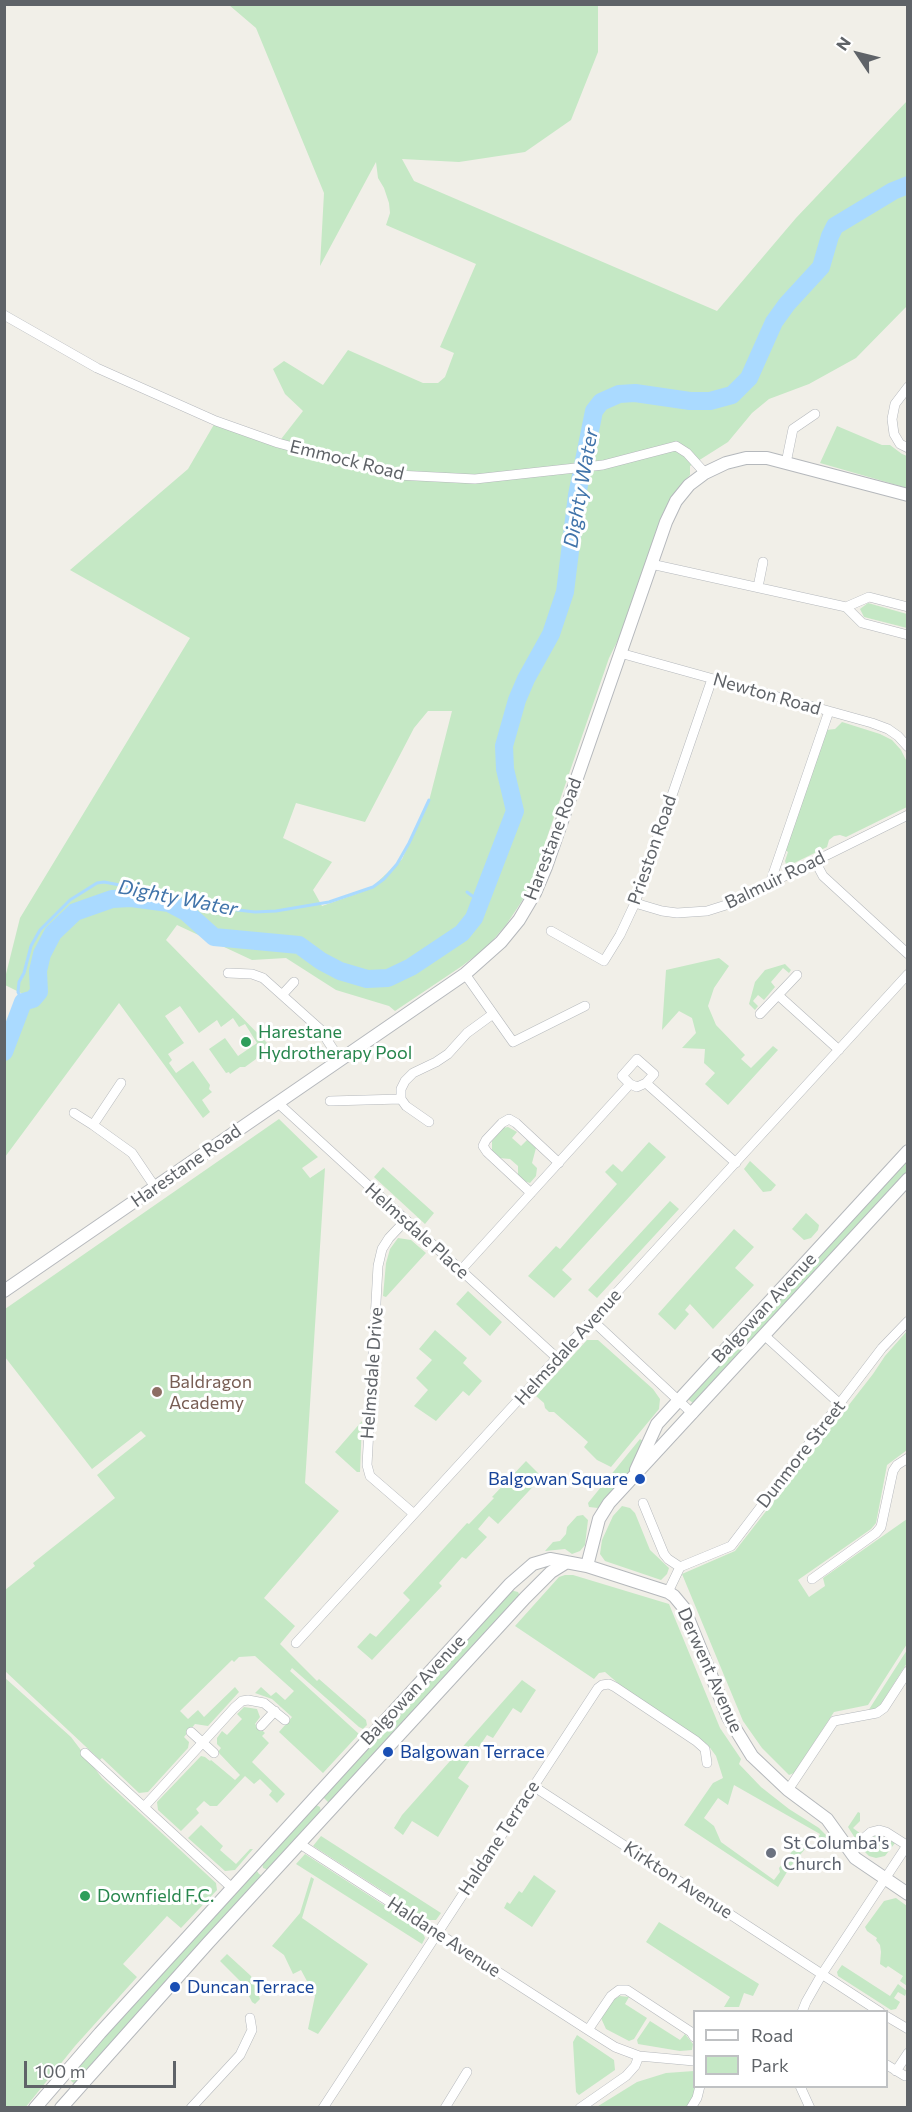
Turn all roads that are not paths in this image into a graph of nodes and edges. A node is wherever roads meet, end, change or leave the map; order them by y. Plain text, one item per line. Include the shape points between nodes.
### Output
1 (4, 315) edge
2 (908, 387) edge
3 (815, 414) dead end
4 (908, 448) edge
5 (786, 463) junction
6 (705, 473) junction
7 (908, 495) edge
8 (763, 562) dead end
9 (651, 564) junction
10 (758, 587) junction
11 (846, 607) junction
12 (908, 607) edge
13 (908, 635) edge
14 (620, 653) junction
15 (712, 679) junction
16 (829, 711) junction
17 (908, 747) edge
18 (908, 815) edge
19 (815, 861) junction
20 (770, 883) junction
21 (635, 903) junction
22 (551, 931) dead end
23 (908, 954) edge
24 (228, 973) dead end
25 (465, 974) junction
26 (908, 974) edge
27 (797, 975) dead end
28 (294, 982) dead end
29 (282, 995) junction
30 (778, 995) junction
31 (585, 1006) dead end
32 (493, 1014) junction
33 (760, 1014) dead end
34 (839, 1050) junction
35 (340, 1060) junction
36 (121, 1083) dead end
37 (646, 1083) junction
38 (630, 1084) junction
39 (401, 1099) junction
40 (330, 1101) dead end
41 (278, 1103) junction
42 (74, 1113) dead end
43 (429, 1122) dead end
44 (93, 1125) junction
45 (908, 1151) edge
46 (559, 1163) junction
47 (736, 1163) junction
48 (908, 1179) edge
49 (155, 1187) junction
50 (531, 1193) junction
51 (406, 1220) junction
52 (461, 1270) junction
53 (4, 1291) edge
54 (592, 1320) junction
55 (908, 1320) edge
56 (764, 1335) junction
57 (557, 1358) junction
58 (679, 1400) junction
59 (840, 1404) junction
60 (693, 1414) junction
61 (908, 1458) edge
62 (635, 1474) junction
63 (643, 1503) dead end
64 (414, 1514) junction
65 (567, 1562) junction
66 (587, 1566) junction
67 (680, 1567) junction
68 (812, 1579) dead end
69 (510, 1584) junction
70 (668, 1592) junction
71 (525, 1598) junction
72 (296, 1643) dead end
73 (908, 1671) edge
74 (275, 1711) junction
75 (285, 1720) dead end
76 (261, 1726) dead end
77 (191, 1732) dead end
78 (203, 1743) junction
79 (85, 1753) dead end
80 (214, 1753) dead end
81 (707, 1763) dead end
82 (533, 1786) junction
83 (788, 1790) junction
84 (316, 1796) junction
85 (144, 1807) junction
86 (330, 1809) junction
87 (864, 1838) dead end
88 (300, 1844) junction
89 (907, 1845) edge
90 (256, 1863) junction
91 (270, 1876) junction
92 (885, 1880) junction
93 (232, 1888) junction
94 (908, 1894) edge
95 (437, 1932) junction
96 (822, 1974) junction
97 (803, 2010) edge
98 (877, 2010) edge
99 (888, 2017) edge
100 (250, 2018) dead end
101 (908, 2029) edge
102 (588, 2030) junction
103 (693, 2035) edge
104 (908, 2053) edge
105 (639, 2056) junction
106 (693, 2061) edge
107 (888, 2066) edge
108 (896, 2071) junction
109 (467, 2072) dead end
110 (905, 2076) dead end
111 (63, 2077) junction
112 (700, 2088) edge
113 (801, 2088) edge
114 (79, 2089) junction
115 (35, 2108) edge
116 (61, 2108) edge
117 (191, 2108) edge
118 (323, 2108) edge
119 (444, 2108) edge
120 (580, 2108) edge
121 (691, 2108) edge
122 (810, 2108) edge

1 - 6 street, Emmock Road via 97,368 216,421 289,446 397,475 475,479 603,465 676,446
2 - 4 street via 895,404 892,419 894,434
3 - 5 street via 793,429
5 - 6 street, Harestane Road via 746,458
5 - 7 street, Harestane Road
6 - 9 street, Harestane Road via 689,484 676,501
8 - 10 street
9 - 10 street
9 - 14 street, Harestane Road
10 - 11 street
11 - 12 street via 869,597
11 - 13 street via 862,623
14 - 15 street, Newton Road
14 - 25 street, Harestane Road via 535,893 501,942
15 - 16 street, Newton Road
15 - 21 street, Prieston Road
16 - 17 street, Newton Road via 888,729
16 - 20 street
18 - 19 street, Balmuir Road
19 - 20 street, Balmuir Road
19 - 23 street via 823,876
20 - 21 street, Balmuir Road via 707,911 677,913
21 - 22 street, Prieston Road via 604,961
24 - 29 street via 259,975
25 - 32 street
25 - 35 street, Harestane Road
26 - 34 street, Helmsdale Avenue
27 - 30 street
28 - 29 street
29 - 35 street via 320,1029
30 - 33 street
30 - 34 street
31 - 32 street via 513,1042
32 - 39 street via 467,1033 448,1054 412,1073 401,1089
34 - 47 street, Helmsdale Avenue
35 - 41 street, Harestane Road
36 - 44 street
37 - 38 street via 637,1087
37 - 38 street via 654,1074 637,1059 622,1076
37 - 47 street
38 - 46 street
39 - 40 street
39 - 43 street
41 - 49 street, Harestane Road
41 - 51 street, Helmsdale Place
42 - 44 street
44 - 49 street via 132,1153
45 - 58 street, Balgowan Avenue
46 - 50 street
46 - 50 street via 509,1119 486,1140 483,1146 487,1152
47 - 54 street, Helmsdale Avenue
48 - 56 street, Balgowan Avenue
49 - 53 street, Harestane Road
50 - 52 street
51 - 52 street, Helmsdale Place
51 - 64 street, Helmsdale Drive via 386,1244 378,1266 367,1465 370,1476
52 - 57 street, Helmsdale Place
54 - 57 street, Helmsdale Avenue
54 - 58 street
55 - 59 street, Dunmore Street
56 - 59 street
56 - 60 street, Balgowan Avenue
57 - 64 street, Helmsdale Avenue
58 - 60 street
58 - 62 street, Balgowan Avenue via 657,1424
59 - 67 street, Dunmore Street via 731,1546
60 - 62 street, Balgowan Avenue
61 - 68 street via 893,1471 881,1527
62 - 66 street, Balgowan Avenue via 599,1519
63 - 67 street via 664,1554
64 - 72 street, Helmsdale Avenue
65 - 66 street, Derwent Avenue
65 - 69 street, Balgowan Avenue via 550,1559 533,1564
65 - 71 street, Balgowan Avenue via 550,1572
66 - 70 street, Derwent Avenue
67 - 70 street, Derwent Avenue
69 - 71 street via 519,1588
69 - 84 street, Balgowan Avenue
70 - 83 street, Derwent Avenue via 684,1608 742,1742
71 - 86 street, Balgowan Avenue
73 - 83 street via 877,1713 834,1721
74 - 75 street
74 - 76 street
74 - 78 street via 264,1703 242,1701
77 - 78 street
78 - 80 street
78 - 85 street
79 - 85 street
81 - 82 street, Haldane Terrace via 705,1749 696,1741 609,1684 598,1688
82 - 95 street, Haldane Terrace
82 - 96 street, Kirkton Avenue
83 - 92 street, Derwent Avenue via 827,1819 855,1858
84 - 86 street
84 - 90 street, Balgowan Avenue
85 - 93 street
86 - 88 street, Balgowan Avenue
87 - 89 street via 879,1830
88 - 91 street, Balgowan Avenue
88 - 95 street, Haldane Avenue
89 - 92 street
90 - 91 street
90 - 93 street, Balgowan Avenue
91 - 114 street, Balgowan Avenue
92 - 94 street, Derwent Avenue
92 - 96 street
93 - 111 street, Balgowan Avenue
95 - 102 street, Haldane Avenue
95 - 118 street, Haldane Terrace
96 - 97 street
96 - 98 street, Kirkton Avenue
99 - 101 street
100 - 117 street via 252,2030 240,2055
102 - 103 street via 611,1996 627,1990
102 - 105 street, Haldane Avenue
104 - 108 street
105 - 106 street, Haldane Avenue
105 - 120 street via 626,2076
107 - 108 street
108 - 110 street
109 - 119 street
111 - 114 street
111 - 115 street, Balgowan Avenue
112 - 121 street
113 - 122 street
114 - 116 street, Balgowan Avenue

